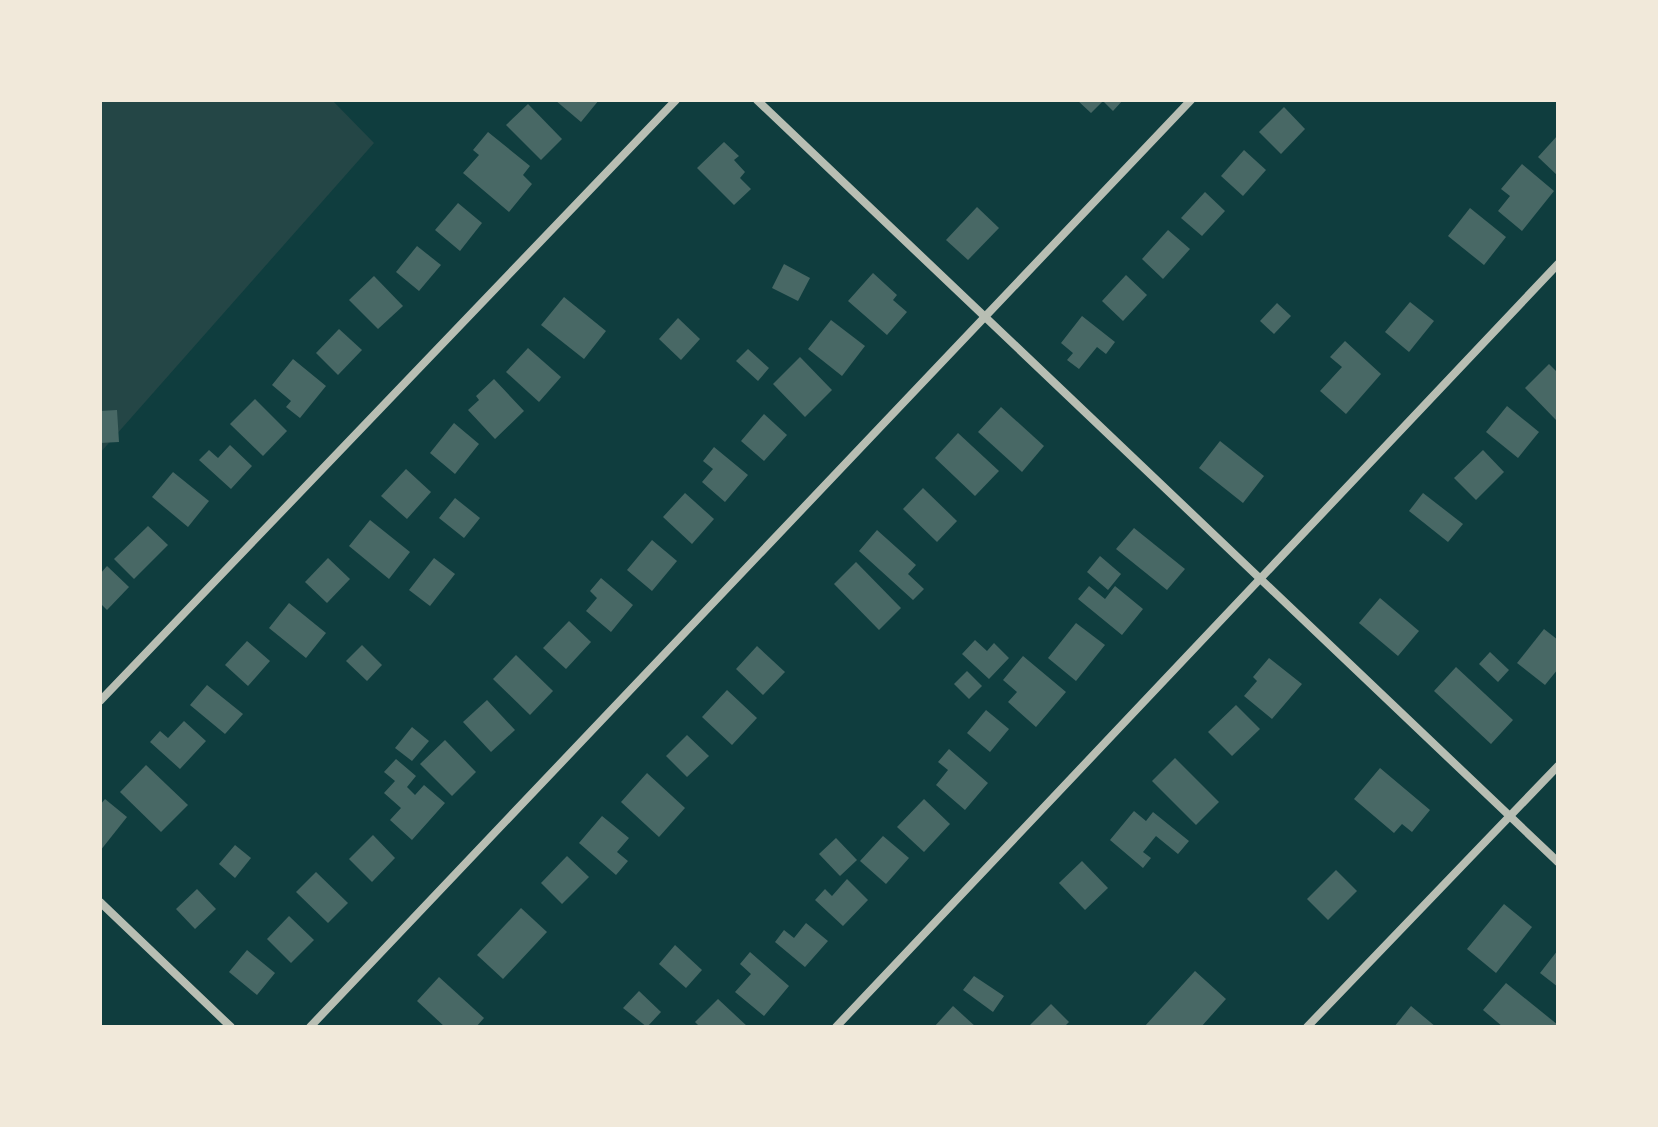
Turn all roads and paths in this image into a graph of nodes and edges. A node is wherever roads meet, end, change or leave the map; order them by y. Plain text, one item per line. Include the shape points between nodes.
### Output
1 (676, 100) edge
2 (757, 100) edge
3 (1191, 100) edge
4 (1558, 264) edge
5 (985, 317) junction
6 (1260, 579) junction
7 (100, 701) edge
8 (1558, 766) edge
9 (1510, 816) junction
10 (1558, 862) edge
11 (100, 902) edge
12 (231, 1027) edge
13 (310, 1027) edge
14 (836, 1027) edge
15 (1307, 1027) edge

1 - 7 street
2 - 5 street
3 - 5 street
4 - 6 street
5 - 6 street
5 - 13 street
6 - 9 street
6 - 14 street
8 - 9 street
9 - 10 street
9 - 15 street
11 - 12 street

